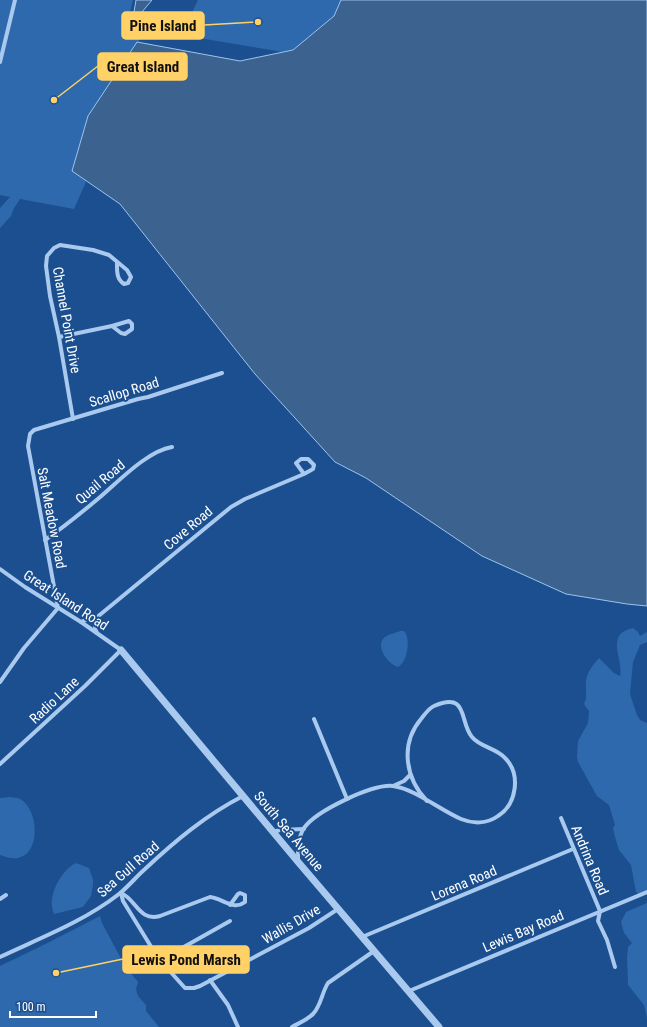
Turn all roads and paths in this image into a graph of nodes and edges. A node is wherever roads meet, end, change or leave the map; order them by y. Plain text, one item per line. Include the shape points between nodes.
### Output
1 (15, 0) edge
2 (0, 62) edge
3 (117, 262) junction
4 (112, 326) junction
5 (59, 337) junction
6 (222, 373) dead end
7 (73, 419) junction
8 (32, 432) joint
9 (172, 447) dead end
10 (304, 474) dead end
11 (45, 540) junction
12 (0, 569) edge
13 (58, 608) junction
14 (96, 618) junction
15 (81, 622) junction
16 (98, 633) junction
17 (121, 650) junction
18 (0, 682) edge
19 (314, 719) dead end
20 (0, 764) edge
21 (410, 775) junction
22 (393, 786) junction
23 (243, 796) junction
24 (347, 800) junction
25 (427, 801) junction
26 (561, 818) dead end
27 (304, 829) junction
28 (272, 832) junction
29 (573, 849) junction
30 (299, 863) junction
31 (647, 892) edge
32 (121, 893) junction
33 (6, 895) dead end
34 (0, 899) edge
35 (230, 905) dead end
36 (338, 909) junction
37 (600, 911) junction
38 (230, 921) dead end
39 (362, 937) junction
40 (374, 951) junction
41 (0, 957) edge
42 (158, 958) junction
43 (615, 967) dead end
44 (210, 980) junction
45 (408, 991) junction
46 (238, 1027) edge
47 (292, 1027) edge
48 (439, 1027) edge

1 - 2 street
3 - 3 street, Channel Point Drive via 130,274 128,283 124,284 119,280
3 - 5 street, Channel Point Drive via 104,253 70,246 56,246 50,252 46,260 47,275
4 - 4 street via 129,321 133,326 130,331 123,334
4 - 5 street
5 - 7 street, Channel Point Drive
6 - 7 street, Scallop Road
7 - 8 street, Scallop Road
8 - 11 street, Salt Meadow Road via 28,446
9 - 11 street, Quail Road via 160,451 140,464
10 - 14 street, Cove Road via 231,507
11 - 13 street, Salt Meadow Road
12 - 13 street, Great Island Road
13 - 15 street, Great Island Road
13 - 18 street via 24,648
14 - 15 street, Cove Road
14 - 16 street
15 - 16 street, Great Island Road
16 - 17 street, Great Island Road
17 - 20 street, Radio Lane
17 - 23 street, South Sea Avenue
19 - 24 street
21 - 22 street
21 - 25 street via 418,792
21 - 25 street via 408,754 416,726 431,707 448,702 459,706 473,739 505,757 514,774 516,788 508,807 497,817 483,822 465,821
22 - 24 street via 380,787
22 - 25 street
23 - 28 street, South Sea Avenue
23 - 32 street, Sea Gull Road via 182,836
24 - 27 street via 318,816
26 - 29 street, Andrina Road
27 - 28 street
27 - 30 street via 298,848
28 - 30 street, South Sea Avenue
29 - 37 street, Andrina Road
29 - 39 street, Lorena Road
30 - 36 street, South Sea Avenue
31 - 37 street, Lewis Bay Road
32 - 35 street via 139,910 155,918 210,897
32 - 41 street, Sea Gull Road via 84,917
32 - 42 street via 123,901
33 - 34 street
36 - 39 street, South Sea Avenue
36 - 44 street, Wallis Drive via 296,935
37 - 43 street, Andrina Road via 598,921
37 - 45 street, Lewis Bay Road
38 - 42 street via 166,957
39 - 40 street, South Sea Avenue
40 - 45 street, South Sea Avenue
40 - 47 street via 328,983 314,1013
42 - 44 street, Wallis Drive via 184,988 200,986
44 - 46 street via 228,1005
45 - 48 street, South Sea Avenue

